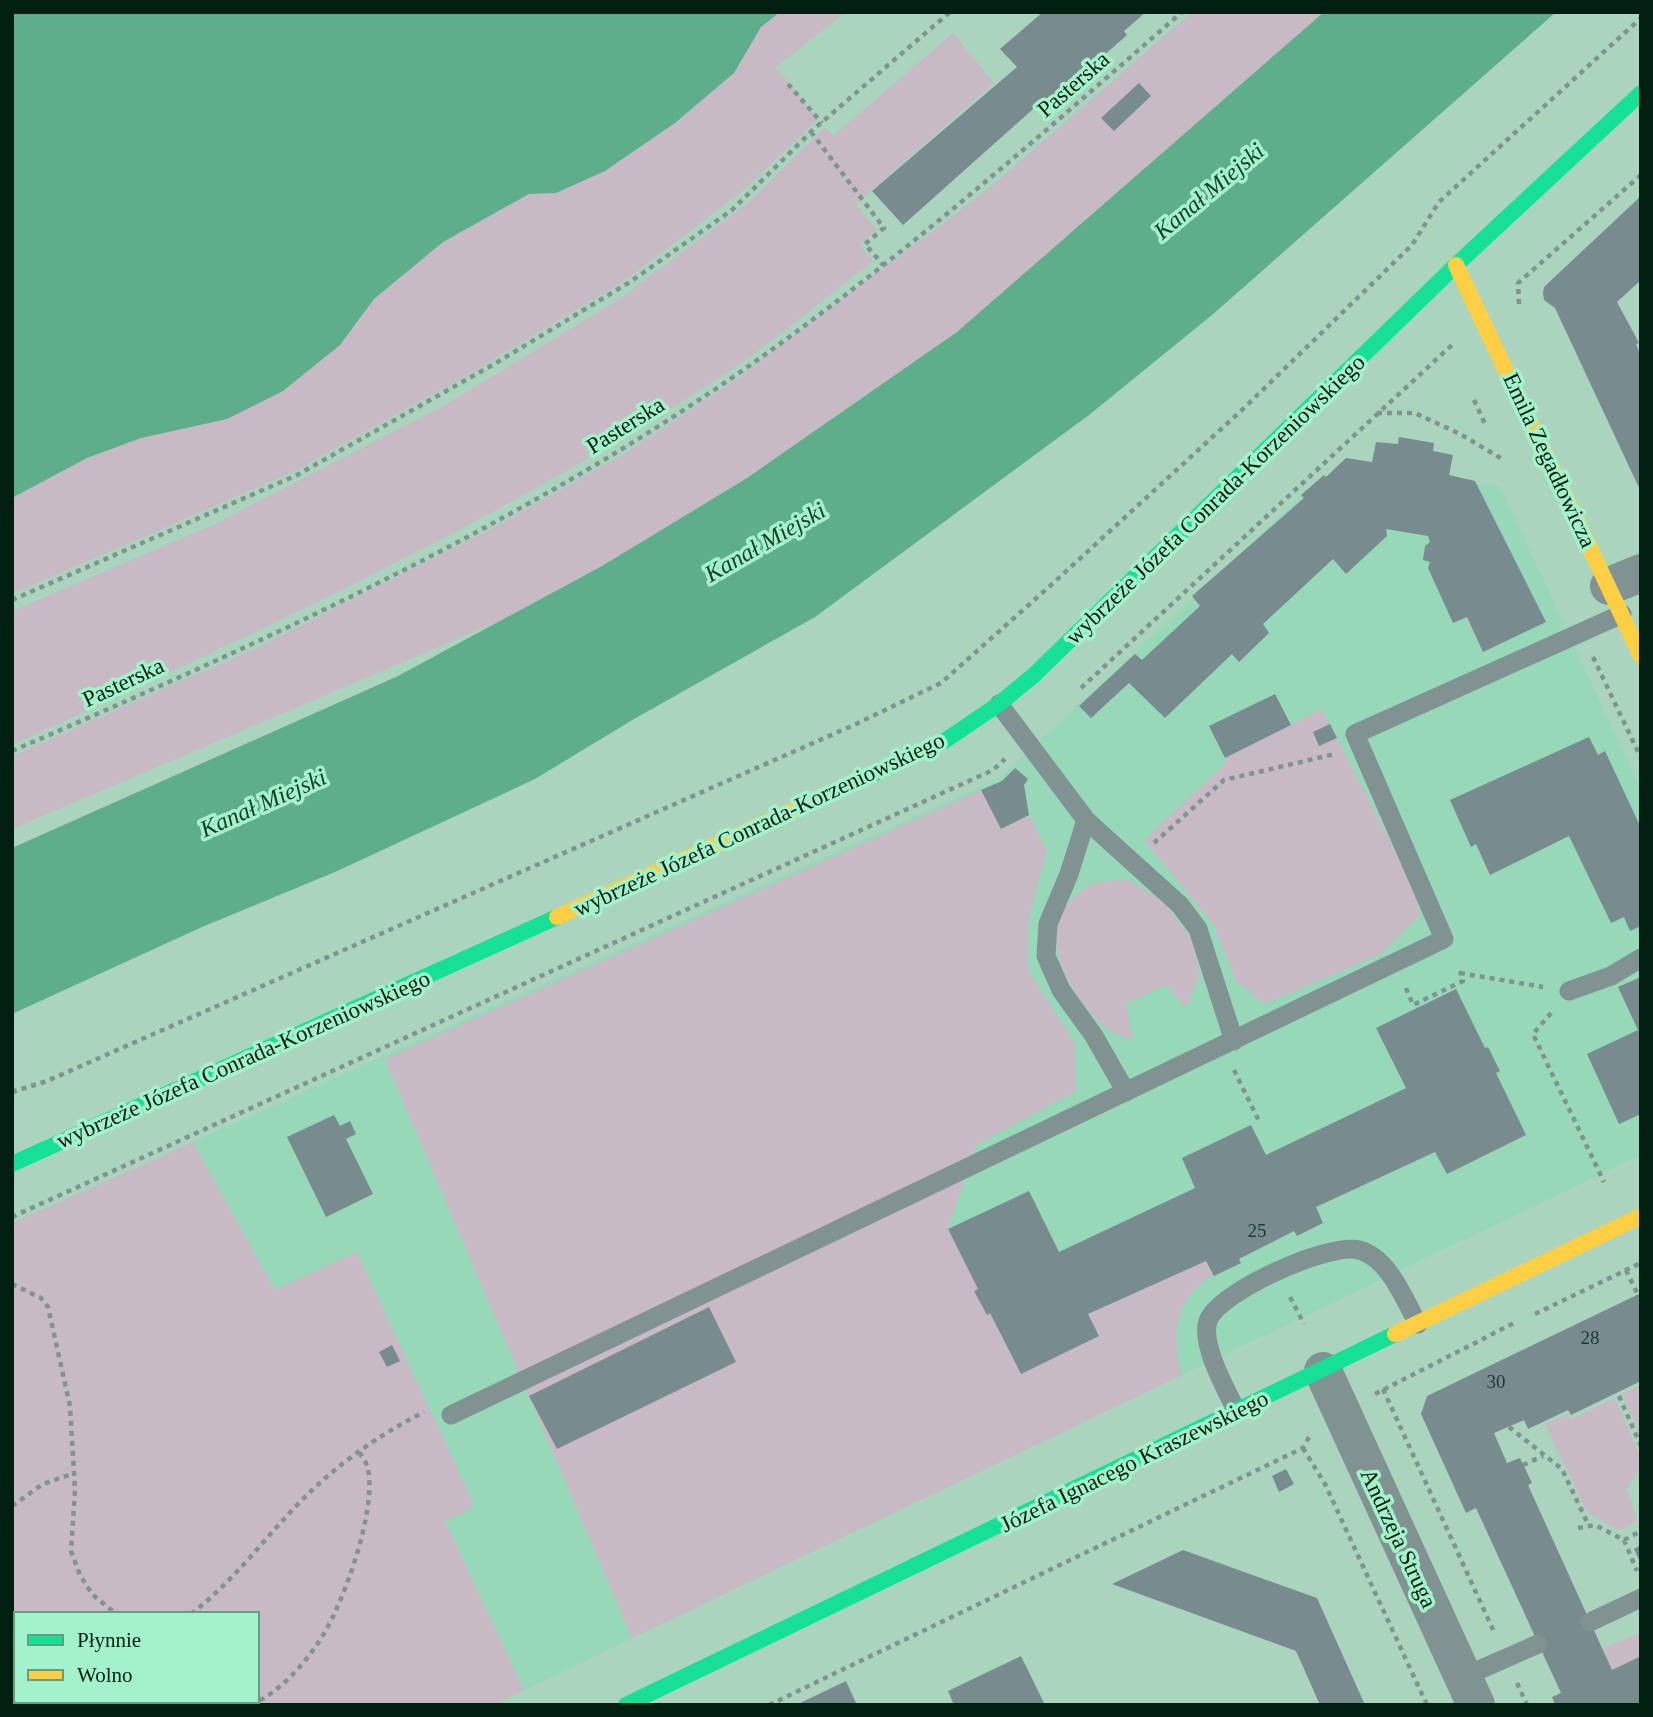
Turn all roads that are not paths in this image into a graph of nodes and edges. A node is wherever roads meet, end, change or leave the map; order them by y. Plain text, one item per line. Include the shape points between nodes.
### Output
1 (1641, 93) edge
2 (1456, 265) junction
3 (1624, 591) edge
4 (1641, 656) edge
5 (999, 704) junction
6 (1086, 820) junction
7 (1641, 958) edge
8 (1569, 991) road end
9 (1229, 1044) junction
10 (1126, 1092) junction
11 (12, 1164) edge
12 (1641, 1216) edge
13 (1418, 1324) junction
14 (1323, 1371) junction
15 (1237, 1412) junction
16 (451, 1415) dead end
17 (1641, 1598) edge
18 (1590, 1622) dead end
19 (1538, 1644) dead end
20 (1469, 1691) edge
21 (626, 1705) edge

1 - 2 street, wybrzeże Józefa Conrada-Korzeniowskiego
2 - 3 street, Emila Zegadłowicza
2 - 5 street, wybrzeże Józefa Conrada-Korzeniowskiego
3 - 4 street, Emila Zegadłowicza
3 - 9 lane via 1354,734 1444,939
5 - 6 lane
5 - 11 street, wybrzeże Józefa Conrada-Korzeniowskiego via 943,742
6 - 9 lane via 1180,905 1198,929
6 - 10 lane via 1048,924 1046,956
7 - 8 lane via 1611,976
9 - 10 lane
10 - 16 lane
12 - 13 street, Józefa Ignacego Kraszewskiego
13 - 14 street, Józefa Ignacego Kraszewskiego
13 - 15 lane via 1385,1268 1359,1250 1319,1253 1231,1296 1207,1322 1207,1342
14 - 15 street, Józefa Ignacego Kraszewskiego
14 - 20 street, Andrzeja Struga
15 - 21 street, Józefa Ignacego Kraszewskiego
17 - 18 lane
19 - 20 lane via 1506,1658

